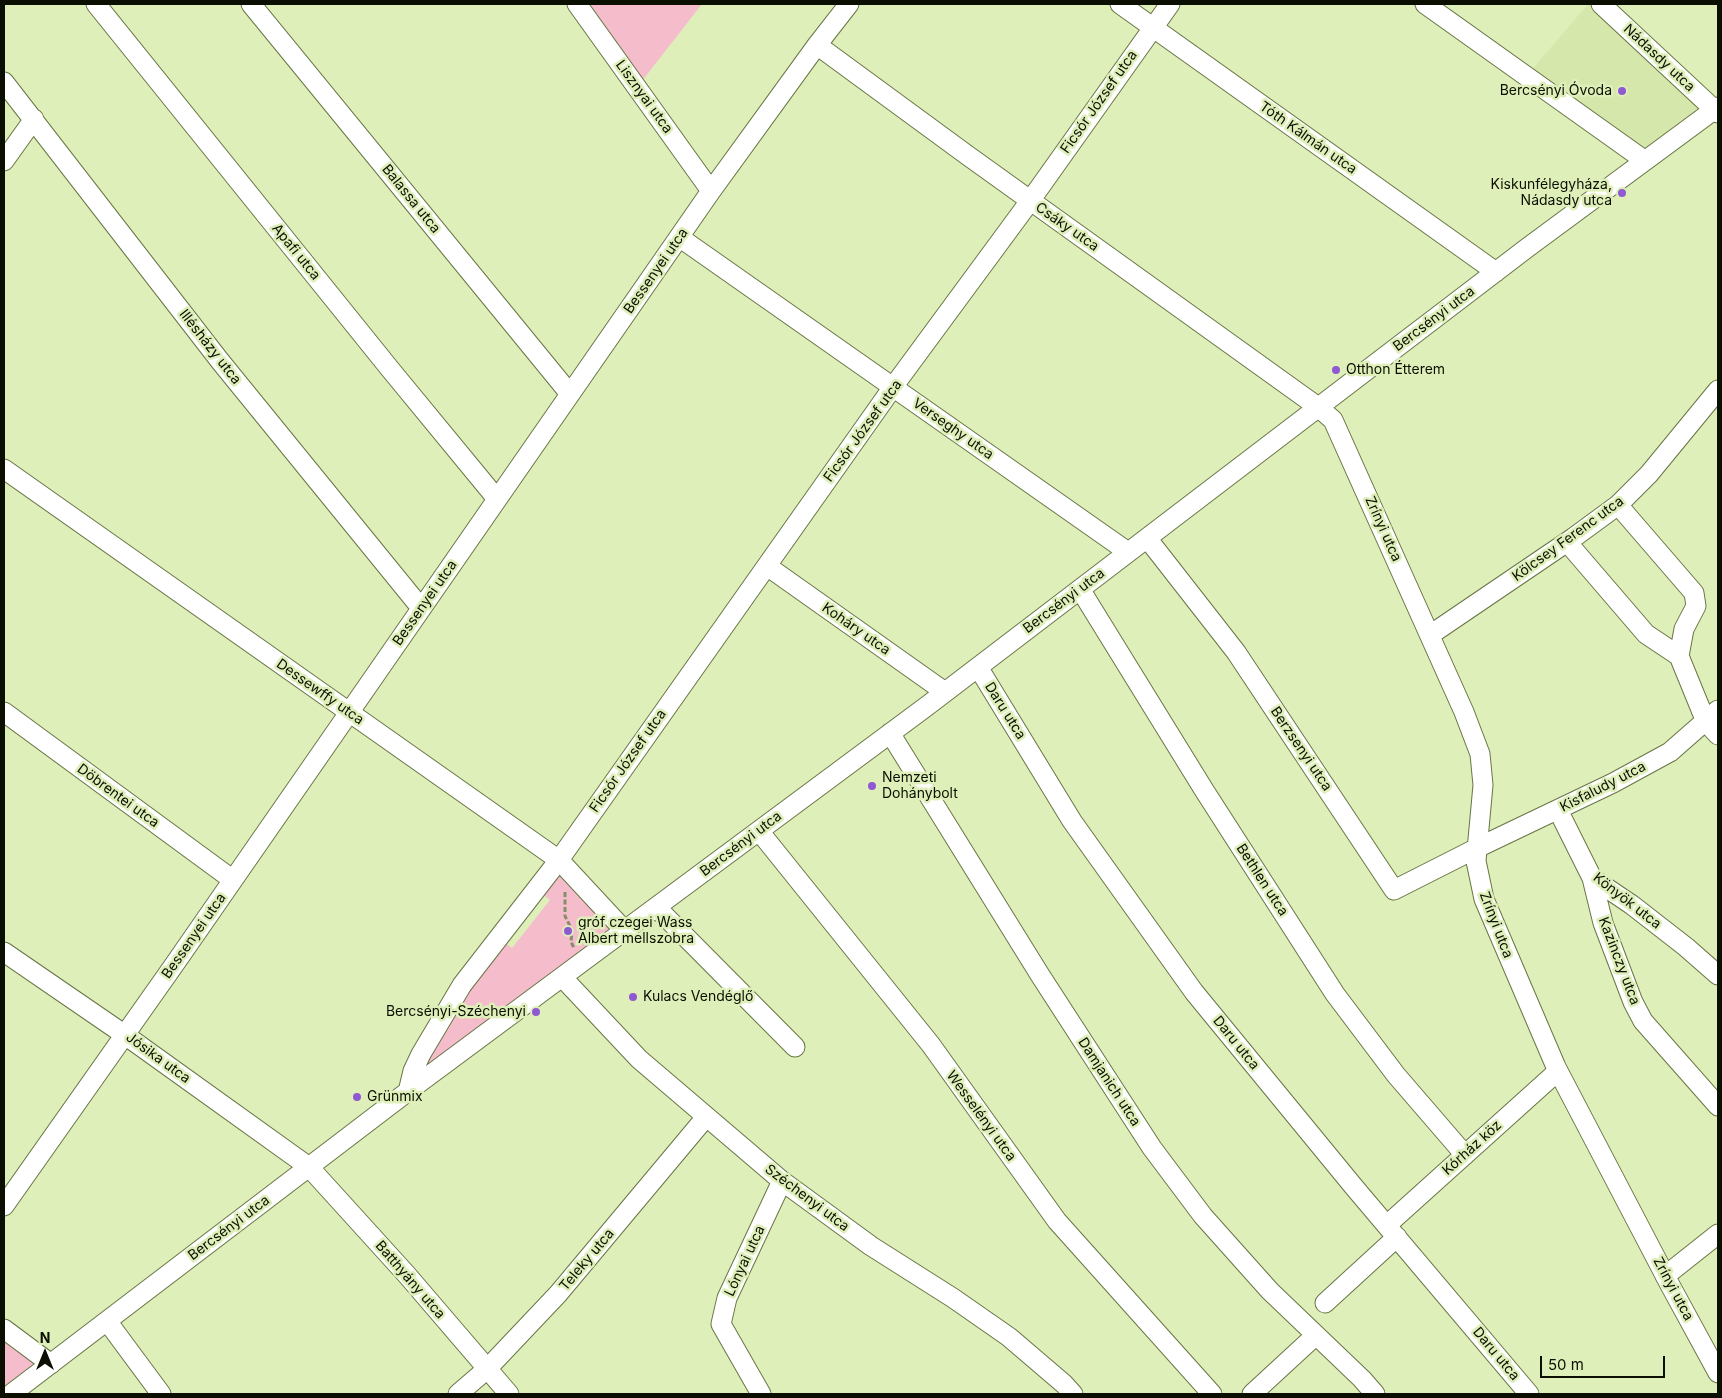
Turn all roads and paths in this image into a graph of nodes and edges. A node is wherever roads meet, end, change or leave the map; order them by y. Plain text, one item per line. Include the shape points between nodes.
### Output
1 (96, 4) edge
2 (251, 4) edge
3 (577, 4) edge
4 (850, 4) edge
5 (1120, 4) edge
6 (1170, 4) edge
7 (1425, 4) edge
8 (1601, 4) edge
9 (1153, 27) junction
10 (817, 45) junction
11 (4, 82) edge
12 (1717, 110) edge
13 (34, 119) junction
14 (1644, 160) junction
15 (4, 161) edge
16 (711, 191) junction
17 (1030, 201) junction
18 (679, 237) junction
19 (1496, 272) junction
20 (894, 388) junction
21 (570, 394) junction
22 (1715, 401) edge
23 (1318, 407) junction
24 (4, 469) edge
25 (497, 499) junction
26 (1618, 505) junction
27 (1147, 538) junction
28 (1567, 542) junction
29 (1128, 552) junction
30 (767, 566) junction
31 (1080, 589) junction
32 (421, 608) junction
33 (1430, 635) junction
34 (1679, 656) junction
35 (978, 667) junction
36 (945, 692) junction
37 (4, 712) edge
38 (349, 712) junction
39 (1714, 722) edge
40 (890, 733) junction
41 (1558, 810) junction
42 (759, 831) junction
43 (1477, 848) junction
44 (554, 866) junction
45 (1592, 878) junction
46 (233, 880) junction
47 (656, 907) junction
48 (624, 930) junction
49 (4, 952) edge
50 (584, 960) junction
51 (1718, 975) edge
52 (562, 977) junction
53 (125, 1034) junction
54 (795, 1047) dead end
55 (1558, 1071) junction
56 (408, 1092) junction
57 (1718, 1106) edge
58 (706, 1117) junction
59 (1465, 1155) junction
60 (309, 1167) junction
61 (782, 1182) junction
62 (5, 1201) edge
63 (1392, 1231) junction
64 (1718, 1234) edge
65 (1665, 1276) junction
66 (1325, 1303) dead end
67 (107, 1321) junction
68 (4, 1329) edge
69 (1316, 1335) junction
70 (51, 1364) junction
71 (487, 1369) junction
72 (1718, 1372) edge
73 (1205, 1392) edge
74 (13, 1394) edge
75 (161, 1394) edge
76 (458, 1394) edge
77 (509, 1394) edge
78 (760, 1394) edge
79 (1073, 1394) edge
80 (1252, 1394) edge
81 (1375, 1394) edge
82 (1529, 1394) edge

1 - 25 street, Apafi utca
2 - 21 street, Balassa utca
3 - 16 street, Lisznyai utca
4 - 10 street, Bessenyei utca
5 - 9 street, Tóth Kálmán utca
6 - 9 street, Ficsór József utca
7 - 14 street
8 - 12 street, Nádasdy utca
9 - 17 street, Ficsór József utca
9 - 19 street, Tóth Kálmán utca
10 - 16 street, Bessenyei utca
10 - 17 street, Csáky utca
11 - 13 street, Illésházy utca
12 - 14 street, Bercsényi utca
13 - 15 street
13 - 32 street, Illésházy utca via 220,361
14 - 19 street, Bercsényi utca
16 - 18 street, Bessenyei utca
17 - 20 street, Ficsór József utca
17 - 23 street, Csáky utca
18 - 20 street, Verseghy utca
18 - 21 street, Bessenyei utca
19 - 23 street, Bercsényi utca
20 - 29 street, Verseghy utca
20 - 30 street, Ficsór József utca
21 - 25 street, Bessenyei utca
22 - 26 street, Kölcsey Ferenc utca
23 - 27 street, Bercsényi utca
23 - 33 street, Zrínyi utca via 1333,420
24 - 38 street, Dessewffy utca
25 - 32 street, Bessenyei utca
26 - 28 street, Kölcsey Ferenc utca
26 - 34 street via 1694,593 1696,606 1684,629
27 - 29 street, Bercsényi utca
27 - 43 street, Berzsenyi utca via 1236,652 1394,890
28 - 33 street, Kölcsey Ferenc utca
28 - 34 street via 1646,634
29 - 31 street, Bercsényi utca
30 - 36 street, Koháry utca
30 - 44 street, Ficsór József utca
31 - 35 street, Bercsényi utca
31 - 59 street, Bethlen utca via 1335,994 1396,1075
32 - 38 street, Bessenyei utca
33 - 43 street, Zrínyi utca via 1480,754 1483,785
34 - 39 street
35 - 36 street, Bercsényi utca
35 - 63 street, Daru utca via 1072,821 1194,992
36 - 40 street, Bercsényi utca
37 - 46 street, Döbrentei utca
38 - 44 street, Dessewffy utca
38 - 46 street, Bessenyei utca
39 - 41 street, Kisfaludy utca via 1670,752
40 - 42 street, Bercsényi utca
40 - 69 street, Damjanich utca via 1152,1148 1203,1216 1270,1291
41 - 43 street, Kisfaludy utca
41 - 45 street, Könyök utca
42 - 47 street, Bercsényi utca
42 - 73 street, Wesselényi utca via 931,1045 1057,1220
43 - 55 street, Zrínyi utca via 1476,861 1484,899
44 - 48 street, Dessewffy utca
44 - 50 path via 565,892 565,916 572,930 571,942
44 - 56 street via 462,985 421,1054
45 - 51 street, Könyök utca via 1632,905
45 - 57 street, Kazinczy utca via 1603,923 1643,1021
46 - 53 street, Bessenyei utca
47 - 48 street, Bercsényi utca
47 - 54 street
48 - 50 street, Bercsényi utca
49 - 53 street, Jósika utca
50 - 52 street, Bercsényi utca
52 - 56 street, Bercsényi utca
52 - 58 street, Széchenyi utca via 639,1059
53 - 60 street, Jósika utca
53 - 62 street, Bessenyei utca
55 - 59 street, Kórház köz
55 - 65 street, Zrínyi utca
56 - 60 street, Bercsényi utca
58 - 61 street, Széchenyi utca
58 - 71 street, Teleky utca via 558,1294
59 - 63 street, Kórház köz
60 - 67 street, Bercsényi utca
60 - 71 street, Batthyány utca
61 - 78 street, Lónyai utca via 727,1298 721,1324
61 - 79 street, Széchenyi utca via 871,1246 1009,1337
63 - 66 street, Kórház köz
63 - 82 street, Daru utca
64 - 65 street
65 - 72 street, Zrínyi utca
67 - 70 street, Bercsényi utca
67 - 75 street
68 - 70 street
69 - 80 street
69 - 81 street, Damjanich utca
70 - 74 street, Bercsényi utca
71 - 76 street, Teleky utca
71 - 77 street, Batthyány utca

